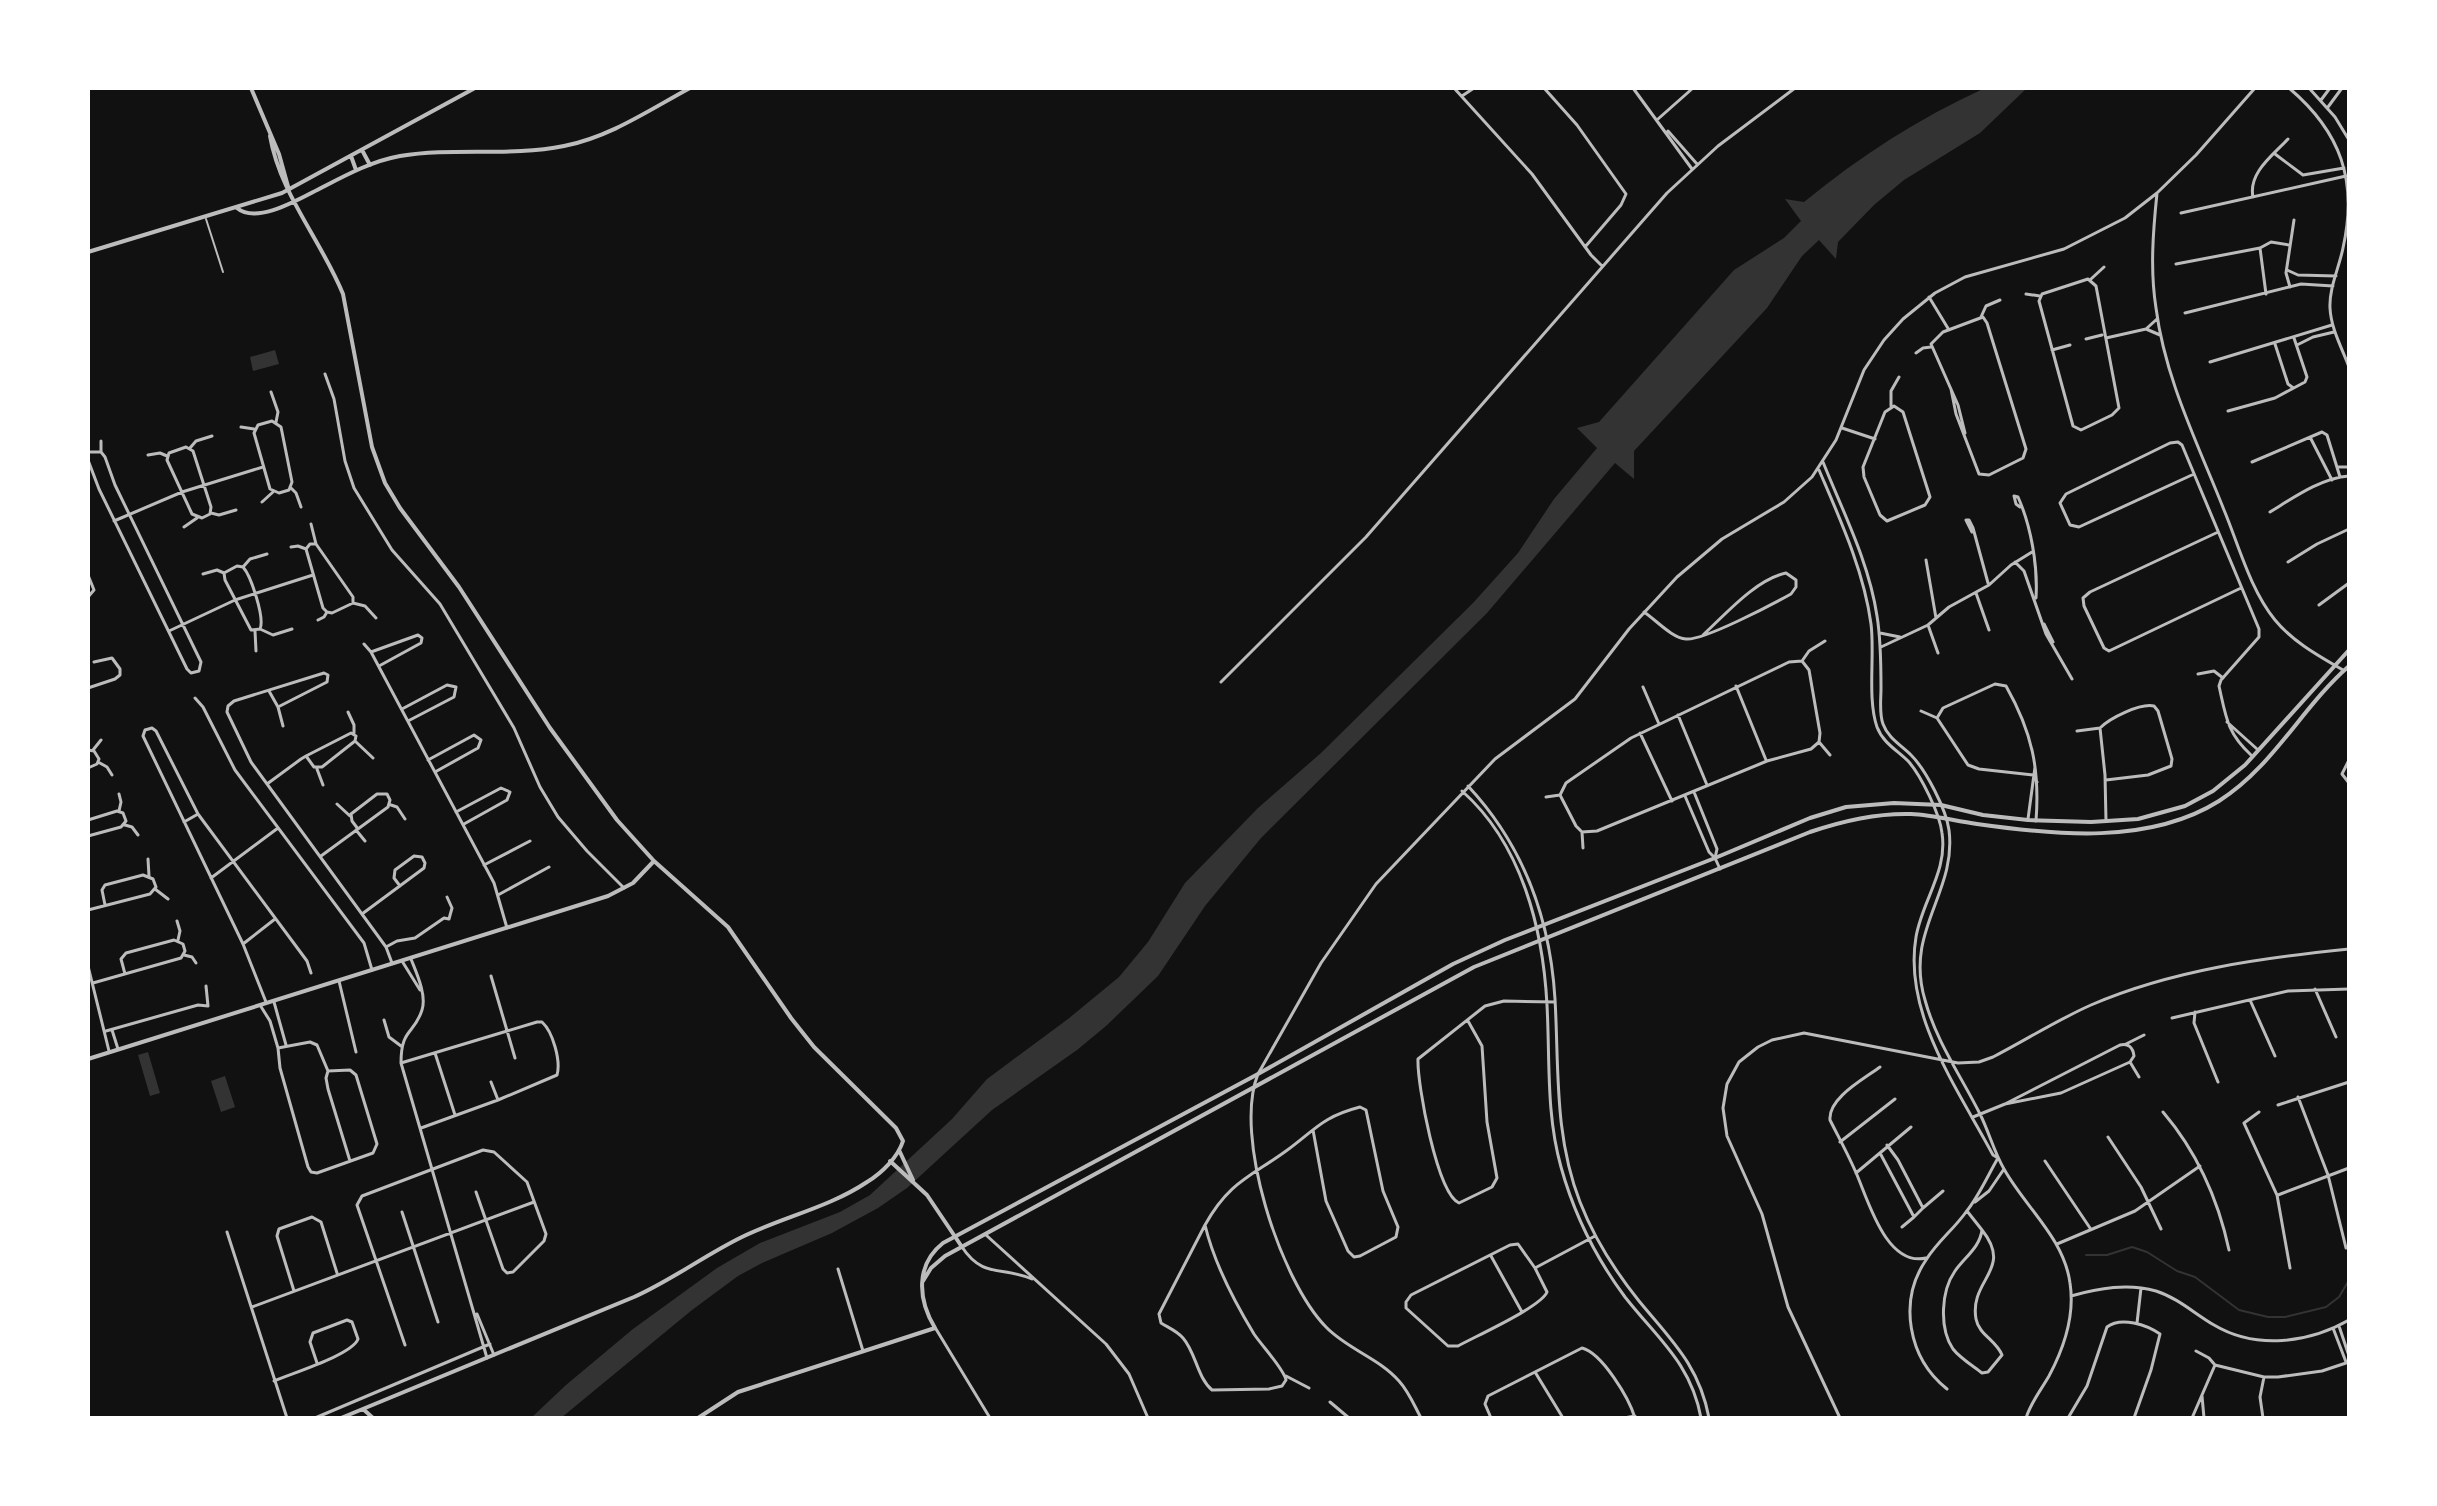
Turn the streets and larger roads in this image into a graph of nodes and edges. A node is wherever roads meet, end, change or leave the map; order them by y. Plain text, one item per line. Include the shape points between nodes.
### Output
1 (251, 88) edge
2 (475, 88) edge
3 (690, 88) edge
4 (1454, 88) edge
5 (1474, 88) edge
6 (1544, 88) edge
7 (1633, 88) edge
8 (1693, 88) edge
9 (1795, 88) edge
10 (2255, 88) edge
11 (2289, 88) edge
12 (2309, 88) edge
13 (2330, 88) edge
14 (2342, 88) edge
15 (1462, 96) junction
16 (2321, 100) junction
17 (2328, 107) junction
18 (1658, 119) junction
19 (1665, 128) junction
20 (2288, 139) dead end
21 (2349, 140) edge
22 (362, 150) junction
23 (2275, 154) junction
24 (351, 156) junction
25 (1697, 164) junction
26 (370, 165) junction
27 (2344, 168) junction
28 (1692, 169) junction
29 (356, 170) junction
30 (2300, 174) junction
31 (2346, 176) junction
32 (2295, 188) junction
33 (289, 190) junction
34 (2157, 193) junction
35 (2253, 197) junction
36 (295, 201) junction
37 (237, 208) junction
38 (2181, 213) dead end
39 (2294, 220) dead end
40 (2289, 245) junction
41 (1585, 247) junction
42 (2260, 248) junction
43 (88, 252) edge
44 (2176, 264) dead end
45 (1602, 266) junction
46 (2104, 267) dead end
47 (2287, 270) junction
48 (2336, 276) junction
49 (2091, 279) junction
50 (2333, 286) junction
51 (2290, 287) junction
52 (2026, 294) dead end
53 (2266, 294) junction
54 (2040, 296) junction
55 (1929, 297) junction
56 (2000, 300) dead end
57 (2185, 313) dead end
58 (1981, 317) junction
59 (2157, 319) junction
60 (2333, 325) junction
61 (2146, 329) junction
62 (1949, 330) junction
63 (2335, 332) junction
64 (2160, 335) junction
65 (2104, 336) junction
66 (2294, 338) junction
67 (2086, 339) dead end
68 (2275, 344) junction
69 (2070, 345) dead end
70 (2297, 345) junction
71 (1931, 347) junction
72 (2052, 350) junction
73 (1916, 353) dead end
74 (2210, 362) dead end
75 (2349, 367) edge
76 (325, 374) dead end
77 (1899, 377) dead end
78 (2292, 387) junction
79 (271, 392) dead end
80 (1891, 406) junction
81 (2228, 411) dead end
82 (276, 422) junction
83 (241, 427) dead end
84 (1842, 428) junction
85 (254, 429) junction
86 (212, 436) dead end
87 (2310, 437) junction
88 (1875, 439) junction
89 (101, 441) dead end
90 (190, 448) junction
91 (88, 452) edge
92 (101, 452) junction
93 (148, 455) dead end
94 (167, 456) junction
95 (88, 460) edge
96 (1823, 462) junction
97 (2252, 462) dead end
98 (263, 467) junction
99 (2338, 467) junction
100 (2349, 467) edge
101 (1818, 469) junction
102 (2194, 474) junction
103 (2349, 476) edge
104 (2340, 477) junction
105 (2332, 480) junction
106 (204, 485) junction
107 (290, 487) junction
108 (182, 492) junction
109 (273, 492) junction
110 (262, 502) dead end
111 (301, 507) dead end
112 (2020, 507) dead end
113 (236, 510) dead end
114 (2270, 512) dead end
115 (211, 513) junction
116 (129, 514) junction
117 (197, 518) junction
118 (114, 521) junction
119 (311, 524) dead end
120 (184, 527) dead end
121 (2349, 529) edge
122 (1972, 532) dead end
123 (2218, 532) junction
124 (316, 544) junction
125 (291, 547) dead end
126 (306, 549) junction
127 (2032, 552) junction
128 (267, 554) dead end
129 (1926, 560) dead end
130 (2015, 562) junction
131 (2288, 562) dead end
132 (243, 567) junction
133 (224, 573) junction
134 (203, 574) dead end
135 (88, 575) edge
136 (313, 575) junction
137 (2349, 583) edge
138 (1989, 585) junction
139 (2241, 588) junction
140 (254, 593) junction
141 (1976, 593) junction
142 (88, 597) edge
143 (235, 600) junction
144 (2036, 602) junction
145 (353, 603) junction
146 (2319, 605) dead end
147 (327, 612) junction
148 (1644, 612) junction
149 (376, 618) dead end
150 (1936, 618) junction
151 (318, 620) dead end
152 (183, 625) junction
153 (1928, 625) junction
154 (292, 629) dead end
155 (258, 630) junction
156 (1989, 630) dead end
157 (169, 631) junction
158 (1880, 633) junction
159 (1703, 635) junction
160 (1900, 637) junction
161 (1825, 641) dead end
162 (364, 644) dead end
163 (1880, 647) junction
164 (2349, 650) edge
165 (256, 651) dead end
166 (371, 652) junction
167 (1938, 653) dead end
168 (1802, 661) junction
169 (94, 662) dead end
170 (2334, 665) junction
171 (379, 666) junction
172 (2349, 666) edge
173 (2344, 671) junction
174 (2198, 674) dead end
175 (2223, 678) junction
176 (2072, 679) dead end
177 (1221, 682) dead end
178 (1736, 686) junction
179 (1643, 687) dead end
180 (88, 688) edge
181 (269, 691) junction
182 (195, 698) dead end
183 (278, 707) junction
184 (402, 709) junction
185 (1921, 711) dead end
186 (348, 712) dead end
187 (1678, 715) junction
188 (1937, 718) junction
189 (408, 721) junction
190 (2227, 722) junction
191 (1659, 724) junction
192 (283, 726) dead end
193 (2100, 728) junction
194 (2077, 731) dead end
195 (354, 733) junction
196 (1640, 733) junction
197 (2244, 737) junction
198 (101, 740) dead end
199 (355, 741) junction
200 (1819, 742) junction
201 (2237, 743) junction
202 (90, 750) edge
203 (2258, 750) junction
204 (1830, 755) dead end
205 (306, 756) junction
206 (2253, 757) junction
207 (373, 758) dead end
208 (428, 760) junction
209 (2349, 760) edge
210 (1767, 761) junction
211 (98, 762) junction
212 (2036, 763) junction
213 (88, 768) edge
214 (317, 769) junction
215 (435, 772) junction
216 (112, 775) dead end
217 (2033, 775) junction
218 (2106, 780) junction
219 (2349, 783) edge
220 (267, 784) junction
221 (323, 785) dead end
222 (1468, 785) junction
223 (2038, 785) junction
224 (1707, 786) junction
225 (1462, 791) junction
226 (1694, 792) junction
227 (119, 794) dead end
228 (1560, 795) junction
229 (1685, 796) junction
230 (1546, 797) dead end
231 (1672, 801) junction
232 (337, 804) dead end
233 (390, 804) junction
234 (1932, 805) junction
235 (1941, 805) junction
236 (119, 811) junction
237 (456, 812) junction
238 (198, 814) junction
239 (350, 816) junction
240 (1938, 817) junction
241 (1946, 818) junction
242 (405, 819) dead end
243 (88, 820) edge
244 (2028, 820) junction
245 (2036, 821) junction
246 (2106, 821) junction
247 (184, 823) junction
248 (463, 824) junction
249 (125, 825) junction
250 (278, 828) junction
251 (357, 829) junction
252 (1582, 832) junction
253 (138, 835) dead end
254 (88, 836) edge
255 (365, 841) dead end
256 (530, 841) dead end
257 (1583, 848) dead end
258 (321, 856) junction
259 (1715, 858) junction
260 (148, 859) dead end
261 (232, 861) junction
262 (654, 861) junction
263 (484, 865) junction
264 (549, 867) dead end
265 (1720, 869) junction
266 (149, 876) junction
267 (211, 878) junction
268 (400, 886) junction
269 (155, 889) junction
270 (625, 889) junction
271 (498, 895) junction
272 (447, 897) dead end
273 (168, 899) dead end
274 (105, 905) junction
275 (88, 910) edge
276 (362, 914) junction
277 (275, 919) junction
278 (177, 921) dead end
279 (1542, 926) junction
280 (507, 928) junction
281 (1535, 929) junction
282 (1546, 938) junction
283 (178, 940) junction
284 (1538, 941) junction
285 (243, 944) junction
286 (386, 947) junction
287 (2349, 949) edge
288 (184, 955) junction
289 (411, 959) junction
290 (402, 961) junction
291 (196, 963) dead end
292 (393, 964) junction
293 (88, 966) edge
294 (372, 970) junction
295 (311, 973) dead end
296 (125, 974) junction
297 (491, 976) dead end
298 (339, 981) junction
299 (93, 983) junction
300 (206, 986) dead end
301 (2315, 989) junction
302 (2349, 989) edge
303 (422, 993) junction
304 (274, 1000) junction
305 (2250, 1000) junction
306 (1547, 1002) junction
307 (1555, 1002) junction
308 (263, 1004) junction
309 (2195, 1012) junction
310 (2172, 1018) dead end
311 (384, 1020) dead end
312 (1468, 1021) junction
313 (112, 1030) junction
314 (106, 1031) junction
315 (506, 1031) junction
316 (2144, 1035) dead end
317 (2336, 1037) dead end
318 (2126, 1044) junction
319 (286, 1045) junction
320 (401, 1046) junction
321 (278, 1048) junction
322 (118, 1050) junction
323 (356, 1052) dead end
324 (435, 1052) junction
325 (109, 1053) junction
326 (2275, 1056) dead end
327 (515, 1058) dead end
328 (88, 1059) edge
329 (1943, 1060) junction
330 (1952, 1062) junction
331 (2130, 1062) junction
332 (401, 1063) junction
333 (1880, 1067) dead end
334 (328, 1071) junction
335 (1258, 1074) junction
336 (2139, 1077) dead end
337 (491, 1082) dead end
338 (2218, 1082) dead end
339 (2349, 1082) edge
340 (1253, 1088) junction
341 (2298, 1097) junction
342 (1895, 1099) dead end
343 (498, 1100) junction
344 (2005, 1104) junction
345 (2278, 1105) dead end
346 (2163, 1112) dead end
347 (2259, 1112) dead end
348 (1980, 1114) junction
349 (455, 1115) junction
350 (1973, 1117) junction
351 (1911, 1127) dead end
352 (421, 1128) junction
353 (1313, 1130) junction
354 (2108, 1137) dead end
355 (1840, 1142) junction
356 (1887, 1145) junction
357 (899, 1150) junction
358 (1880, 1153) junction
359 (1998, 1158) junction
360 (350, 1161) junction
361 (890, 1161) junction
362 (2045, 1161) dead end
363 (2200, 1166) junction
364 (2349, 1168) edge
365 (432, 1169) junction
366 (1258, 1169) junction
367 (2004, 1169) junction
368 (1856, 1173) junction
369 (2328, 1175) junction
370 (915, 1182) junction
371 (1943, 1191) dead end
372 (476, 1192) dead end
373 (2277, 1195) junction
374 (2148, 1201) junction
375 (534, 1202) junction
376 (1972, 1203) junction
377 (1923, 1208) junction
378 (1967, 1211) junction
379 (402, 1212) dead end
380 (1914, 1217) junction
381 (486, 1221) junction
382 (1205, 1225) junction
383 (1902, 1227) dead end
384 (2090, 1228) junction
385 (2161, 1229) dead end
386 (1982, 1230) junction
387 (227, 1232) dead end
388 (450, 1234) junction
389 (986, 1234) junction
390 (1595, 1236) junction
391 (955, 1237) junction
392 (1589, 1239) junction
393 (2056, 1244) junction
394 (414, 1246) junction
395 (962, 1247) junction
396 (2346, 1248) dead end
397 (2229, 1250) dead end
398 (1490, 1255) junction
399 (1926, 1258) junction
400 (376, 1261) junction
401 (1535, 1268) junction
402 (2290, 1268) dead end
403 (838, 1269) dead end
404 (338, 1274) junction
405 (1033, 1280) junction
406 (922, 1283) junction
407 (2141, 1288) junction
408 (294, 1291) junction
409 (2071, 1296) junction
410 (252, 1307) junction
411 (475, 1310) junction
412 (1522, 1312) junction
413 (2349, 1320) edge
414 (438, 1322) dead end
415 (2137, 1323) junction
416 (2339, 1326) junction
417 (935, 1328) junction
418 (2333, 1328) junction
419 (490, 1344) junction
420 (405, 1345) dead end
421 (483, 1346) junction
422 (863, 1351) junction
423 (2196, 1351) dead end
424 (495, 1355) junction
425 (2349, 1356) edge
426 (487, 1358) junction
427 (2348, 1362) edge
428 (317, 1363) junction
429 (2215, 1365) junction
430 (1535, 1372) junction
431 (1286, 1376) junction
432 (2264, 1377) junction
433 (274, 1381) junction
434 (1309, 1388) dead end
435 (1947, 1389) dead end
436 (2203, 1392) junction
437 (1330, 1402) dead end
438 (363, 1409) junction
439 (1635, 1417) edge
440 (287, 1418) edge
441 (315, 1418) edge
442 (341, 1418) edge
443 (373, 1418) edge
444 (698, 1418) edge
445 (990, 1418) edge
446 (1148, 1418) edge
447 (1349, 1418) edge
448 (1421, 1418) edge
449 (1491, 1418) edge
450 (1563, 1418) edge
451 (1624, 1418) edge
452 (1701, 1418) edge
453 (1709, 1418) edge
454 (1840, 1418) edge
455 (2026, 1418) edge
456 (2068, 1418) edge
457 (2134, 1418) edge
458 (2192, 1418) edge
459 (2204, 1418) edge
460 (2263, 1418) edge

1 - 33 street
2 - 22 street
3 - 26 street via 606,133 567,146 410,155
4 - 15 street
5 - 15 street
6 - 41 street via 1626,194
7 - 18 street
8 - 18 street
9 - 25 street
10 - 34 street
11 - 27 street via 2327,129
12 - 16 street
13 - 16 street
14 - 17 street
15 - 41 street via 1532,174
16 - 17 street
17 - 21 street
18 - 19 street
19 - 25 street
19 - 28 street
20 - 23 street
22 - 24 street
22 - 26 street
23 - 30 street
23 - 35 street via 2253,180
24 - 29 street
24 - 33 street
25 - 28 street
26 - 29 street
27 - 30 street
27 - 31 street
28 - 45 street
29 - 36 street
30 - 32 street
31 - 32 street
31 - 48 street via 2348,218
32 - 35 street
33 - 36 street
33 - 37 street
34 - 55 street via 2085,240 1973,273
34 - 59 street via 2152,261
35 - 38 street
36 - 37 street via 254,215
36 - 262 street via 343,294 372,447 385,483 550,728
37 - 43 street
39 - 40 street
40 - 42 street via 2271,242
40 - 47 street
41 - 45 street
42 - 44 street
42 - 53 street
45 - 177 street via 1384,518
46 - 49 street
47 - 48 street
47 - 51 street
48 - 50 street
49 - 54 street
49 - 65 street
50 - 51 street
50 - 60 street
51 - 53 street
52 - 54 street
53 - 57 street
54 - 72 street
55 - 62 street
55 - 84 street via 1874,354
56 - 58 street via 1986,306
58 - 62 street
58 - 71 street via 2026,454 2020,459 1989,475 1977,471 1951,389
59 - 61 street
59 - 64 street
60 - 63 street
60 - 66 street
61 - 64 street
61 - 65 street
62 - 71 street via 1935,337
63 - 70 street
63 - 75 street
64 - 170 street via 2176,390 2258,592 2285,631
65 - 67 street
65 - 72 street via 2119,408 2081,430 2073,426
66 - 68 street
66 - 70 street
68 - 74 street
68 - 78 street
69 - 72 street
70 - 78 street via 2307,377
71 - 73 street
76 - 270 street via 354,488 392,550 440,604 514,728 548,802
77 - 80 street
78 - 81 street via 2260,404
79 - 82 street
80 - 88 street
80 - 88 street via 1903,412 1930,497 1925,505 1890,521 1881,517 1864,474
82 - 85 street
82 - 107 street
83 - 85 street
84 - 88 street
84 - 96 street
85 - 98 street
86 - 90 street
87 - 97 street
87 - 99 street via 2325,433
87 - 105 street
89 - 92 street
90 - 94 street
90 - 106 street
91 - 92 street
92 - 116 street
93 - 94 street
94 - 108 street
95 - 118 street
96 - 101 street
96 - 158 street via 1868,575
98 - 106 street
98 - 109 street
99 - 100 street
99 - 104 street
101 - 148 street via 1784,502 1708,550
101 - 234 street via 1867,598 1876,724 1885,741 1911,765
102 - 102 street via 2079,527 2070,525 2060,503 2066,494 2174,442 2182,445
102 - 123 street
103 - 104 street
104 - 105 street
105 - 114 street
106 - 108 street
106 - 115 street
107 - 109 street
107 - 111 street
108 - 116 street
108 - 117 street
109 - 110 street
112 - 127 street
113 - 115 street
115 - 117 street
116 - 118 street
116 - 152 street
117 - 120 street
118 - 157 street
119 - 124 street
121 - 131 street
122 - 138 street
123 - 139 street
123 - 139 street via 2090,592 2083,598 2084,606 2109,651
124 - 126 street
124 - 145 street
125 - 126 street
126 - 136 street
127 - 130 street
127 - 144 street
128 - 132 street
129 - 150 street
130 - 138 street
130 - 144 street
132 - 133 street
132 - 140 street
133 - 134 street
133 - 143 street
135 - 142 street via 94,590
136 - 140 street
136 - 147 street
137 - 146 street
138 - 141 street
139 - 175 street via 2260,633
140 - 143 street
140 - 155 street via 263,621
141 - 150 street
141 - 156 street
143 - 152 street
143 - 155 street via 248,627
144 - 176 street via 2046,634
145 - 147 street
145 - 149 street via 365,606
147 - 151 street
148 - 159 street via 1680,638
148 - 222 street via 1575,699
150 - 153 street
152 - 157 street
152 - 157 street via 201,662 199,671 188,671
153 - 160 street
153 - 167 street
154 - 155 street via 273,635
155 - 165 street
158 - 160 street
158 - 163 street
159 - 159 street via 1791,594 1796,580 1786,573 1778,575
160 - 163 street
161 - 168 street
162 - 166 street
163 - 235 street via 1884,725 1918,763
164 - 170 street
166 - 171 street
166 - 171 street via 421,637 421,643
168 - 178 street
168 - 200 street via 1809,670
169 - 180 street via 112,658 120,673
170 - 173 street
170 - 203 street
171 - 184 street
172 - 173 street
173 - 241 street via 2249,778 2218,802 2183,819 2133,831 2078,832
174 - 175 street via 2214,671
175 - 190 street via 2219,686
178 - 187 street
178 - 210 street
179 - 191 street
181 - 183 street
181 - 183 street via 328,675 327,682
181 - 220 street via 227,708 248,757
182 - 250 street via 235,770
183 - 192 street
184 - 189 street
184 - 189 street via 447,685 456,687 454,697
185 - 188 street
186 - 195 street
187 - 191 street
187 - 224 street
188 - 212 street via 1943,708 2002,683 2028,733
188 - 217 street via 1968,765
189 - 208 street
190 - 197 street
190 - 201 street
191 - 196 street
193 - 194 street
193 - 218 street
193 - 218 street via 2152,705 2172,759 2169,767 2156,773
195 - 199 street
195 - 205 street
196 - 228 street via 1566,783
196 - 231 street
197 - 201 street
197 - 203 street
198 - 202 street
199 - 207 street
199 - 214 street
200 - 204 street
200 - 210 street
201 - 206 street
202 - 211 street
203 - 206 street
205 - 214 street
205 - 220 street
206 - 246 street via 2221,786 2185,806
208 - 215 street
208 - 215 street via 474,735 481,740 478,748
209 - 219 street via 2342,770
210 - 224 street
211 - 213 street
211 - 216 street
212 - 217 street
212 - 223 street
214 - 221 street
215 - 237 street
217 - 223 street
217 - 244 street
218 - 246 street
220 - 258 street
222 - 225 street
222 - 279 street via 1513,844
223 - 245 street
224 - 226 street
225 - 281 street via 1506,847 1526,891
225 - 335 street via 1359,905
226 - 229 street
226 - 259 street via 1717,849
227 - 236 street
228 - 230 street
228 - 252 street
229 - 231 street
229 - 259 street
231 - 252 street
232 - 239 street
233 - 239 street via 389,795 379,793
233 - 242 street
233 - 251 street
234 - 235 street
234 - 240 street
234 - 259 street via 1884,803 1837,809
235 - 241 street
235 - 244 street
236 - 243 street
236 - 249 street
237 - 248 street
237 - 248 street via 501,788 510,792 507,800
238 - 247 street
238 - 247 street via 156,731 145,730 143,736
238 - 261 street
239 - 251 street
240 - 241 street
240 - 265 street via 1896,815 1837,823
240 - 329 street via 1941,864 1918,927 1914,973 1919,1006
241 - 330 street via 1948,864 1926,925 1920,966 1925,1003
244 - 245 street
245 - 246 street
247 - 267 street
248 - 263 street
249 - 253 street
249 - 254 street
250 - 261 street
250 - 294 street via 364,943
251 - 255 street
251 - 258 street
252 - 257 street
256 - 263 street
258 - 276 street
259 - 265 street
259 - 279 street
260 - 266 street
261 - 267 street
261 - 277 street
262 - 270 street
262 - 357 street via 728,927 809,1041 896,1128 903,1141
263 - 271 street
264 - 271 street
265 - 282 street
266 - 269 street
266 - 274 street via 105,885
267 - 285 street
268 - 268 street via 424,868 422,857 414,856 395,870
268 - 276 street
269 - 273 street
269 - 274 street
270 - 280 street
271 - 280 street
272 - 286 street via 449,919
274 - 275 street
276 - 286 street
277 - 285 street
277 - 295 street
278 - 283 street
279 - 281 street
279 - 282 street
280 - 289 street
281 - 284 street
281 - 335 street via 1453,964
282 - 284 street
282 - 307 street
283 - 288 street
283 - 296 street via 124,954
284 - 306 street
284 - 340 street via 1474,967
285 - 308 street
286 - 292 street
287 - 330 street via 2265,958 2157,982 2090,1005 1987,1060
288 - 291 street
288 - 296 street
289 - 290 street
289 - 303 street
290 - 292 street
290 - 303 street
292 - 294 street
293 - 299 street
294 - 298 street
296 - 299 street
297 - 315 street
298 - 304 street
298 - 323 street
299 - 314 street
300 - 313 street via 208,1006
301 - 302 street
301 - 305 street
301 - 317 street
303 - 320 street via 422,1009
304 - 308 street
304 - 319 street
305 - 309 street
305 - 326 street
306 - 307 street
306 - 312 street via 1491,1003
306 - 392 street via 1553,1134 1570,1196
307 - 390 street via 1561,1130 1571,1177
308 - 321 street
308 - 322 street
309 - 310 street
309 - 338 street via 2194,1023
311 - 320 street via 389,1037
312 - 312 street via 1418,1062 1435,1162 1451,1198 1459,1203 1492,1187 1497,1178 1485,1109 1482,1046
313 - 314 street
313 - 322 street
314 - 325 street
315 - 324 street
315 - 327 street
315 - 343 street via 542,1022 549,1029 559,1071
316 - 318 street
318 - 331 street via 2134,1053
318 - 344 street
319 - 321 street
319 - 334 street via 315,1043
320 - 332 street
321 - 360 street via 309,1170 317,1173
322 - 325 street
324 - 332 street
324 - 349 street
325 - 328 street
329 - 330 street
329 - 350 street
329 - 454 street via 1796,1033 1751,1051 1725,1091 1727,1136 1762,1214 1788,1307
330 - 348 street
331 - 336 street
331 - 344 street via 2061,1093
332 - 352 street
333 - 355 street via 1831,1109
334 - 360 street via 328,1089
334 - 360 street via 350,1070 356,1075 377,1141 373,1153
335 - 340 street
335 - 391 street
337 - 343 street
339 - 341 street
340 - 366 street
340 - 389 street
341 - 345 street
341 - 369 street
342 - 355 street
343 - 349 street
344 - 348 street
346 - 363 street
347 - 373 street via 2244,1123
348 - 350 street
348 - 359 street
349 - 352 street
350 - 359 street
351 - 356 street
352 - 365 street
353 - 353 street via 1326,1201 1348,1251 1360,1256 1396,1237 1398,1227 1383,1191 1365,1109 1336,1113
353 - 366 street
354 - 374 street
355 - 368 street
356 - 358 street
356 - 377 street
357 - 361 street
357 - 370 street
358 - 368 street
358 - 380 street
359 - 367 street
359 - 376 street
361 - 370 street
361 - 424 street via 860,1187 741,1237 648,1291
362 - 384 street
363 - 374 street
363 - 397 street
364 - 369 street
365 - 375 street via 488,1149 527,1182
365 - 388 street
365 - 400 street via 358,1200
366 - 382 street via 1229,1190
366 - 448 street via 1274,1237 1307,1303 1330,1331 1397,1378
367 - 376 street via 1989,1191
367 - 393 street
368 - 399 street via 1875,1219 1894,1246 1909,1258
369 - 373 street
369 - 396 street
370 - 391 street
371 - 377 street
372 - 381 street
373 - 402 street
374 - 384 street via 2122,1218
374 - 385 street
375 - 381 street
375 - 381 street via 544,1241 519,1268 507,1273
376 - 378 street
377 - 380 street
378 - 386 street
378 - 399 street
379 - 394 street
380 - 383 street
381 - 388 street
382 - 431 street via 1240,1310
382 - 431 street via 1159,1314 1161,1323 1184,1338 1212,1390 1274,1389 1284,1385
384 - 393 street
386 - 386 street via 1995,1257 1977,1297 1976,1317 1980,1330 2002,1355 1982,1373 1953,1348 1944,1315 1951,1278
387 - 410 street
388 - 394 street
388 - 411 street
389 - 395 street
389 - 405 street
390 - 392 street
390 - 453 street via 1684,1354 1701,1386
391 - 395 street
391 - 406 street via 931,1254
392 - 401 street
392 - 452 street via 1621,1290 1677,1357
393 - 409 street
394 - 400 street
394 - 414 street
395 - 405 street via 984,1269
395 - 406 street via 934,1263
398 - 401 street via 1518,1244
398 - 412 street
398 - 412 street via 1411,1295 1406,1308 1448,1346 1458,1346
399 - 435 street via 1912,1293 1911,1329 1923,1363
400 - 404 street
400 - 420 street
401 - 412 street via 1546,1296
403 - 422 street
404 - 408 street
404 - 408 street via 321,1222 312,1217 276,1232
405 - 446 street via 1114,1354 1135,1385
406 - 417 street
407 - 409 street
407 - 415 street
407 - 418 street via 2169,1296 2219,1328 2248,1338 2292,1340
408 - 410 street
409 - 455 street via 2062,1347
410 - 433 street
411 - 419 street
411 - 421 street
413 - 416 street
415 - 456 street via 2108,1325 2087,1386
415 - 457 street via 2160,1334
416 - 418 street
416 - 425 street
417 - 422 street
417 - 445 street
418 - 427 street
419 - 421 street
419 - 424 street
421 - 426 street
421 - 441 street
422 - 444 street via 738,1392
423 - 429 street
424 - 426 street
426 - 438 street
427 - 432 street via 2307,1374
428 - 428 street via 358,1342 350,1321 313,1333 310,1342
428 - 433 street
429 - 432 street
429 - 436 street
430 - 439 street via 1587,1348 1616,1380
430 - 449 street via 1488,1396 1485,1404
430 - 450 street
431 - 434 street
432 - 460 street
433 - 440 street
436 - 458 street
436 - 459 street
437 - 447 street
438 - 442 street
438 - 443 street
439 - 451 street

